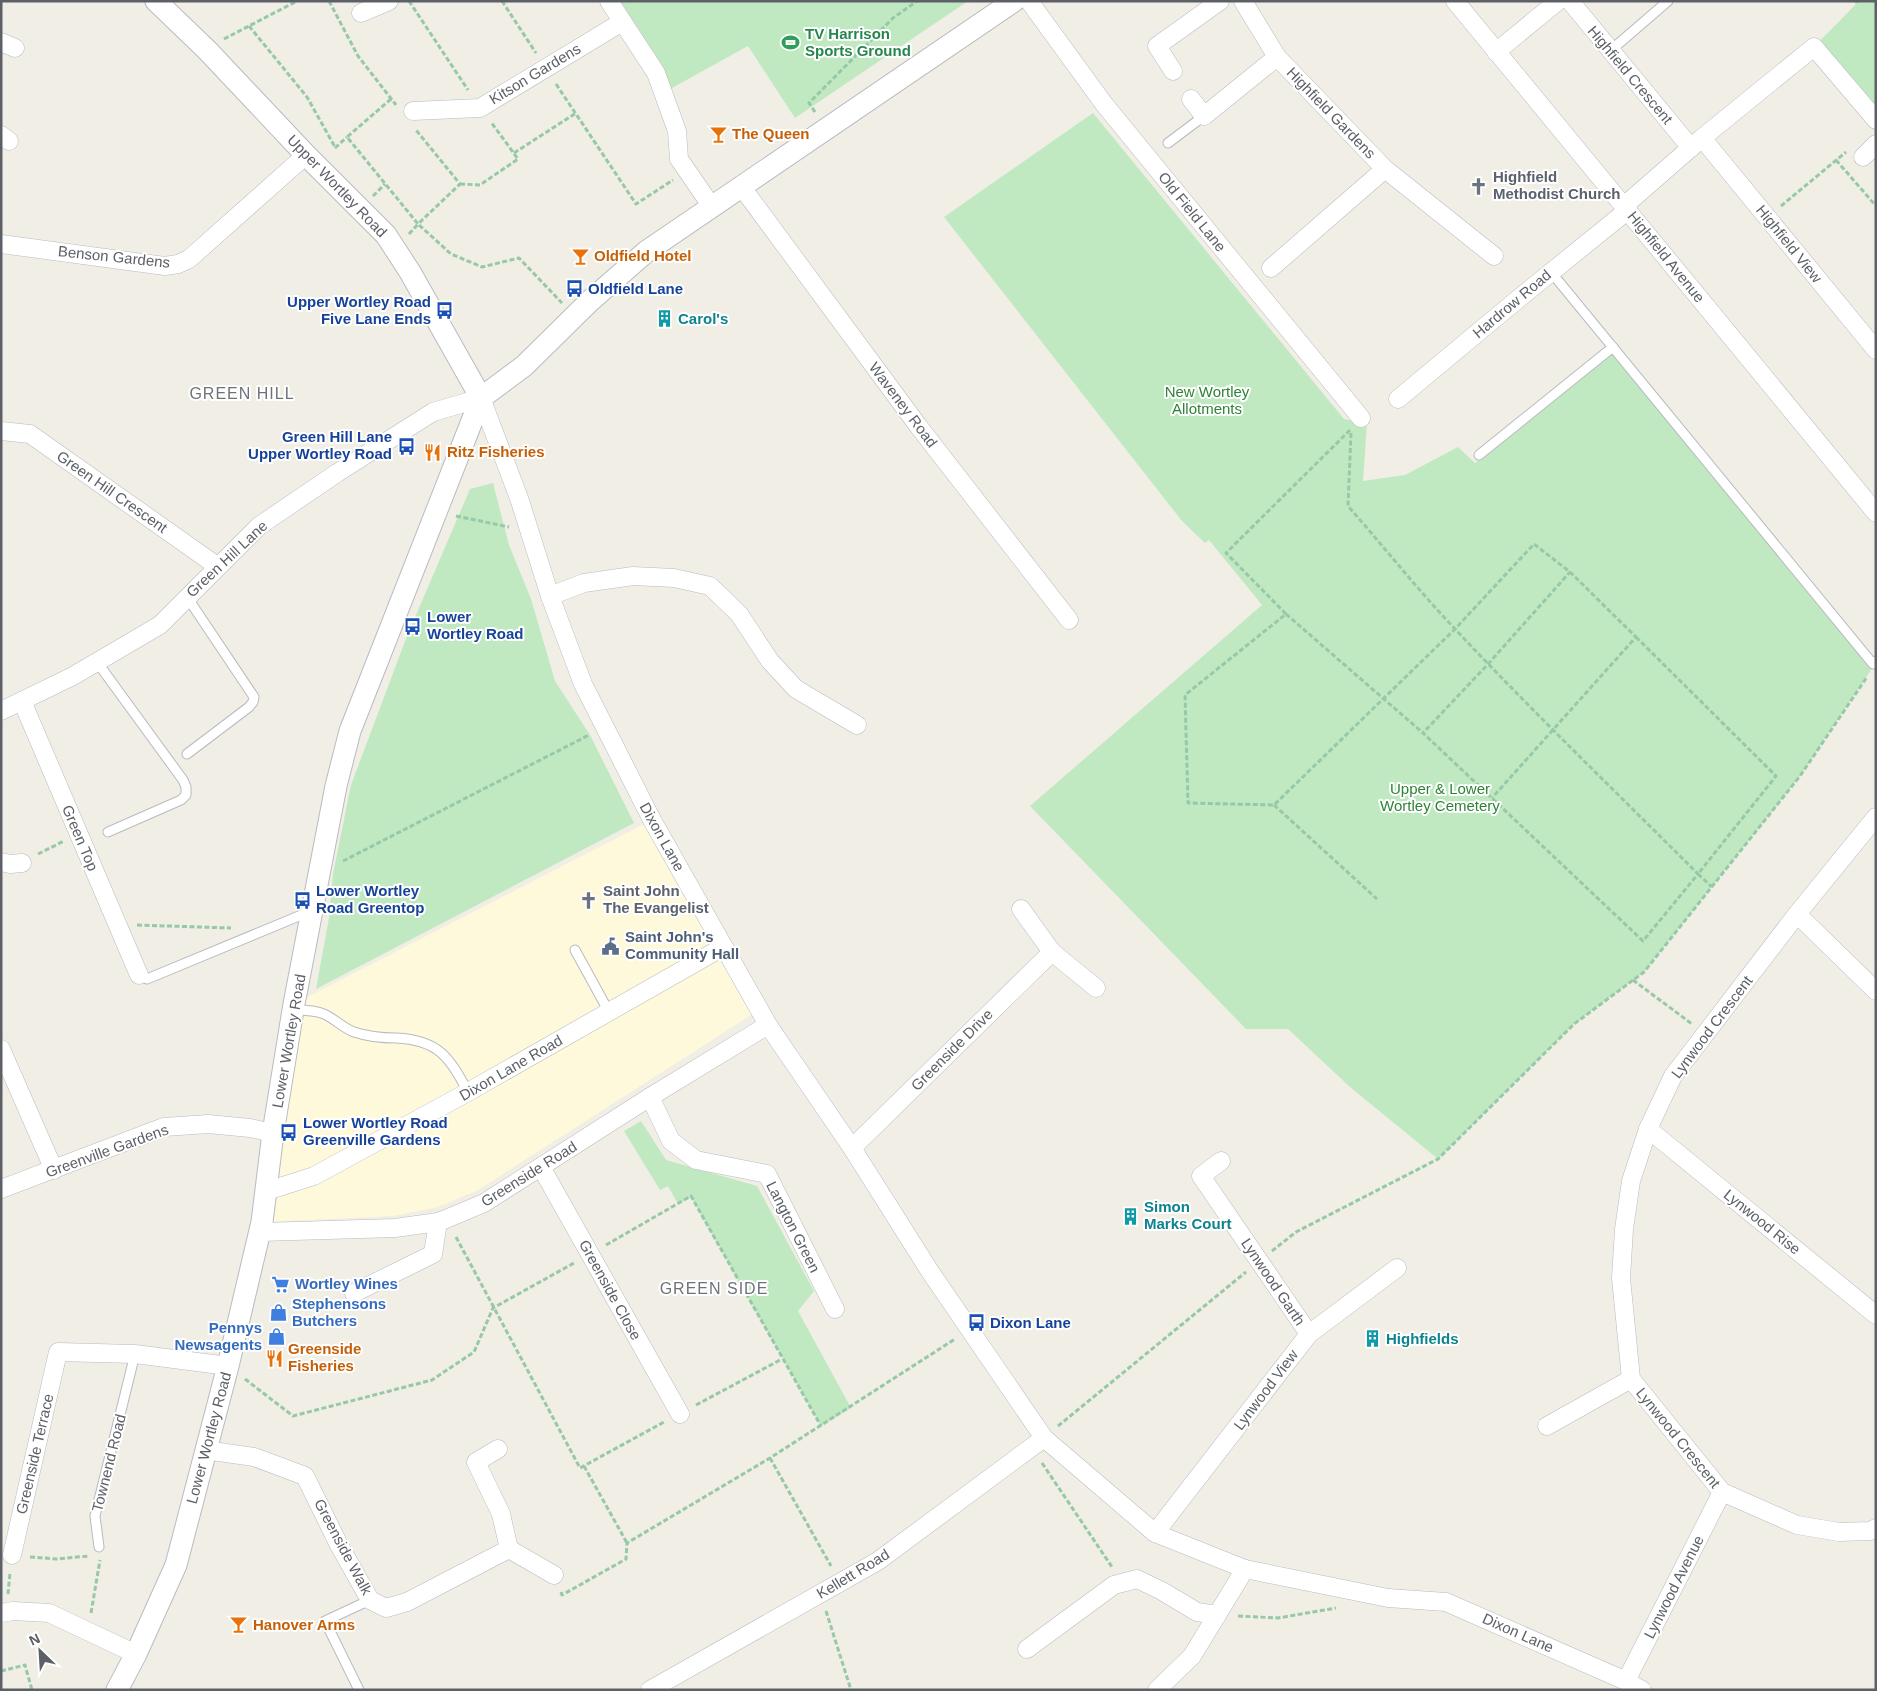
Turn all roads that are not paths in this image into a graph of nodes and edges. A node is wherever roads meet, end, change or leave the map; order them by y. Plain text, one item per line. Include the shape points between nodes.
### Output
1 (156, 1) edge
2 (390, 1) edge
3 (609, 1) edge
4 (1014, 1) edge
5 (1029, 1) edge
6 (1220, 1) edge
7 (1243, 1) edge
8 (1455, 1) edge
9 (1558, 1) edge
10 (1570, 1) edge
11 (1668, 1) edge
12 (361, 13) dead end
13 (622, 22) junction
14 (1610, 50) junction
15 (1496, 52) junction
16 (1277, 57) junction
17 (1173, 70) dead end
18 (1191, 99) dead end
19 (408, 114) road end
20 (1204, 116) junction
21 (1876, 120) edge
22 (1168, 143) dead end
23 (1697, 143) junction
24 (1876, 144) edge
25 (306, 154) junction
26 (1862, 157) road end
27 (1385, 169) junction
28 (741, 186) junction
29 (712, 206) junction
30 (1626, 208) junction
31 (1, 244) edge
32 (1494, 256) dead end
33 (1271, 268) dead end
34 (1552, 272) junction
35 (1613, 347) junction
36 (1876, 350) edge
37 (481, 398) junction
38 (1398, 400) dead end
39 (1356, 424) road end
40 (1, 431) edge
41 (1479, 455) dead end
42 (1876, 513) edge
43 (217, 566) junction
44 (550, 596) junction
45 (187, 597) junction
46 (1069, 620) dead end
47 (97, 662) junction
48 (1875, 662) edge
49 (22, 701) junction
50 (1, 711) edge
51 (857, 725) dead end
52 (187, 754) dead end
53 (1876, 818) edge
54 (108, 832) dead end
55 (1, 862) edge
56 (22, 862) road end
57 (1021, 909) dead end
58 (312, 910) junction
59 (1797, 914) junction
60 (723, 947) junction
61 (576, 950) dead end
62 (1052, 952) junction
63 (139, 975) joint
64 (1096, 988) dead end
65 (1876, 991) edge
66 (294, 1010) junction
67 (609, 1012) junction
68 (768, 1025) junction
69 (1, 1050) edge
70 (468, 1092) junction
71 (650, 1097) junction
72 (1648, 1129) junction
73 (273, 1133) junction
74 (852, 1148) junction
75 (1221, 1161) dead end
76 (541, 1167) junction
77 (54, 1170) junction
78 (1, 1189) edge
79 (267, 1191) junction
80 (442, 1221) junction
81 (260, 1232) junction
82 (1397, 1268) dead end
83 (354, 1294) dead end
84 (834, 1309) dead end
85 (1876, 1314) edge
86 (1309, 1334) junction
87 (135, 1354) junction
88 (228, 1366) junction
89 (1631, 1379) junction
90 (680, 1414) road end
91 (1547, 1426) dead end
92 (1037, 1442) junction
93 (498, 1449) dead end
94 (205, 1450) junction
95 (1722, 1492) junction
96 (1876, 1528) edge
97 (1155, 1533) junction
98 (509, 1549) junction
99 (100, 1551) road end
100 (12, 1555) road end
101 (1245, 1569) junction
102 (554, 1574) road end
103 (370, 1600) junction
104 (4, 1612) edge
105 (1217, 1615) junction
106 (1028, 1649) dead end
107 (136, 1654) junction
108 (1626, 1681) junction
109 (118, 1690) edge
110 (359, 1690) edge
111 (650, 1690) edge
112 (1157, 1690) edge
113 (1642, 1690) edge

1 - 25 street, Upper Wortley Road
2 - 12 street
3 - 13 street
4 - 28 street
5 - 39 street, Old Field Lane via 1104,104
6 - 17 street via 1156,46
7 - 16 street, Highfield Gardens
8 - 15 street, Highfield Avenue
9 - 15 street
10 - 14 street, Highfield Crescent
11 - 14 lane
13 - 19 street, Kitson Gardens via 480,108
13 - 29 street via 656,73 677,131 678,159
14 - 23 street, Highfield Crescent
15 - 30 street, Highfield Avenue
16 - 20 street, Highfield Gardens
16 - 27 street, Highfield Gardens
18 - 20 street
20 - 22 lane
21 - 23 street, Hardrow Road via 1814,47
23 - 30 street, Hardrow Road
23 - 36 street, Highfield View via 1767,218
24 - 26 street
25 - 31 street, Benson Gardens via 189,259 178,264 165,266
25 - 37 street, Upper Wortley Road via 386,235
27 - 32 street, Highfield Gardens
27 - 33 street, Highfield Gardens
28 - 29 street
28 - 46 street, Waveney Road via 919,427
29 - 37 street via 647,251 524,366
30 - 34 street, Hardrow Road
30 - 42 street, Highfield Avenue
34 - 35 lane
34 - 38 street, Hardrow Road
35 - 41 lane
35 - 48 lane
37 - 43 street, Green Hill Lane via 433,412 259,526
37 - 44 street, Dixon Lane via 519,498
37 - 58 street, Lower Wortley Road via 350,731
40 - 43 street, Green Hill Crescent via 30,434
43 - 45 street, Green Hill Lane
44 - 51 street via 584,583 634,576 674,578 710,586 739,614 770,661 796,689
44 - 60 street, Dixon Lane via 583,684 652,820
45 - 47 street, Green Hill Lane via 160,625
45 - 52 lane via 254,697 249,707
47 - 49 street, Green Hill Lane
47 - 54 lane via 186,787 186,794 181,800
49 - 50 street, Green Hill Lane
49 - 63 street, Green Top
53 - 59 street, Lynwood Crescent
55 - 56 street
57 - 62 street
58 - 63 lane via 147,979
58 - 66 street, Lower Wortley Road
59 - 65 street
59 - 72 street, Lynwood Crescent via 1673,1076
60 - 67 street, Dixon Lane Road
60 - 68 street, Dixon Lane
61 - 67 lane
62 - 64 street
62 - 74 street, Greenside Drive
66 - 70 lane via 324,1014 352,1032 375,1038 427,1043 449,1059
66 - 73 street, Lower Wortley Road
67 - 70 street, Dixon Lane Road
68 - 71 street, Greenside Road
68 - 74 street, Dixon Lane
69 - 77 street
70 - 79 street, Dixon Lane Road via 314,1176
71 - 76 street, Greenside Road
71 - 84 street, Langton Green via 671,1141 696,1160 767,1174
72 - 85 street, Lynwood Rise
72 - 89 street, Lynwood Crescent via 1631,1181 1624,1229 1621,1278
73 - 77 street, Greenville Gardens via 208,1124 164,1127
73 - 79 street, Lower Wortley Road
74 - 92 street, Dixon Lane via 970,1330
75 - 86 street, Lynwood Garth via 1201,1176
76 - 80 street, Greenside Road via 484,1203
76 - 90 street, Greenside Close
77 - 78 street, Greenville Gardens
79 - 81 street, Lower Wortley Road
80 - 81 street, Greenside Road via 395,1228
80 - 83 street via 433,1254
81 - 88 street, Lower Wortley Road
82 - 86 street, Lynwood View
86 - 97 street, Lynwood View
87 - 88 street
87 - 99 lane, Townend Road via 95,1516
87 - 100 street, Greenside Terrace via 58,1352
88 - 94 street, Lower Wortley Road
89 - 91 street
89 - 95 street, Lynwood Crescent
92 - 97 street, Dixon Lane
92 - 111 street, Kellett Road via 878,1561
93 - 98 street via 476,1462 501,1514
94 - 103 street, Greenside Walk via 254,1458 305,1476
94 - 107 street, Lower Wortley Road via 176,1565
95 - 96 street, Lynwood Crescent via 1797,1525 1839,1532
95 - 108 street, Lynwood Avenue
97 - 101 street, Dixon Lane
98 - 102 street
98 - 103 street, Greenside Walk via 407,1602 386,1608
101 - 105 street
101 - 108 street, Dixon Lane via 1388,1598 1446,1602
103 - 110 lane via 325,1621
104 - 107 street via 50,1613
105 - 106 street via 1197,1612 1162,1591 1130,1581 1114,1585
105 - 112 street via 1192,1656
107 - 109 street, Lower Wortley Road
108 - 113 street, Dixon Lane

